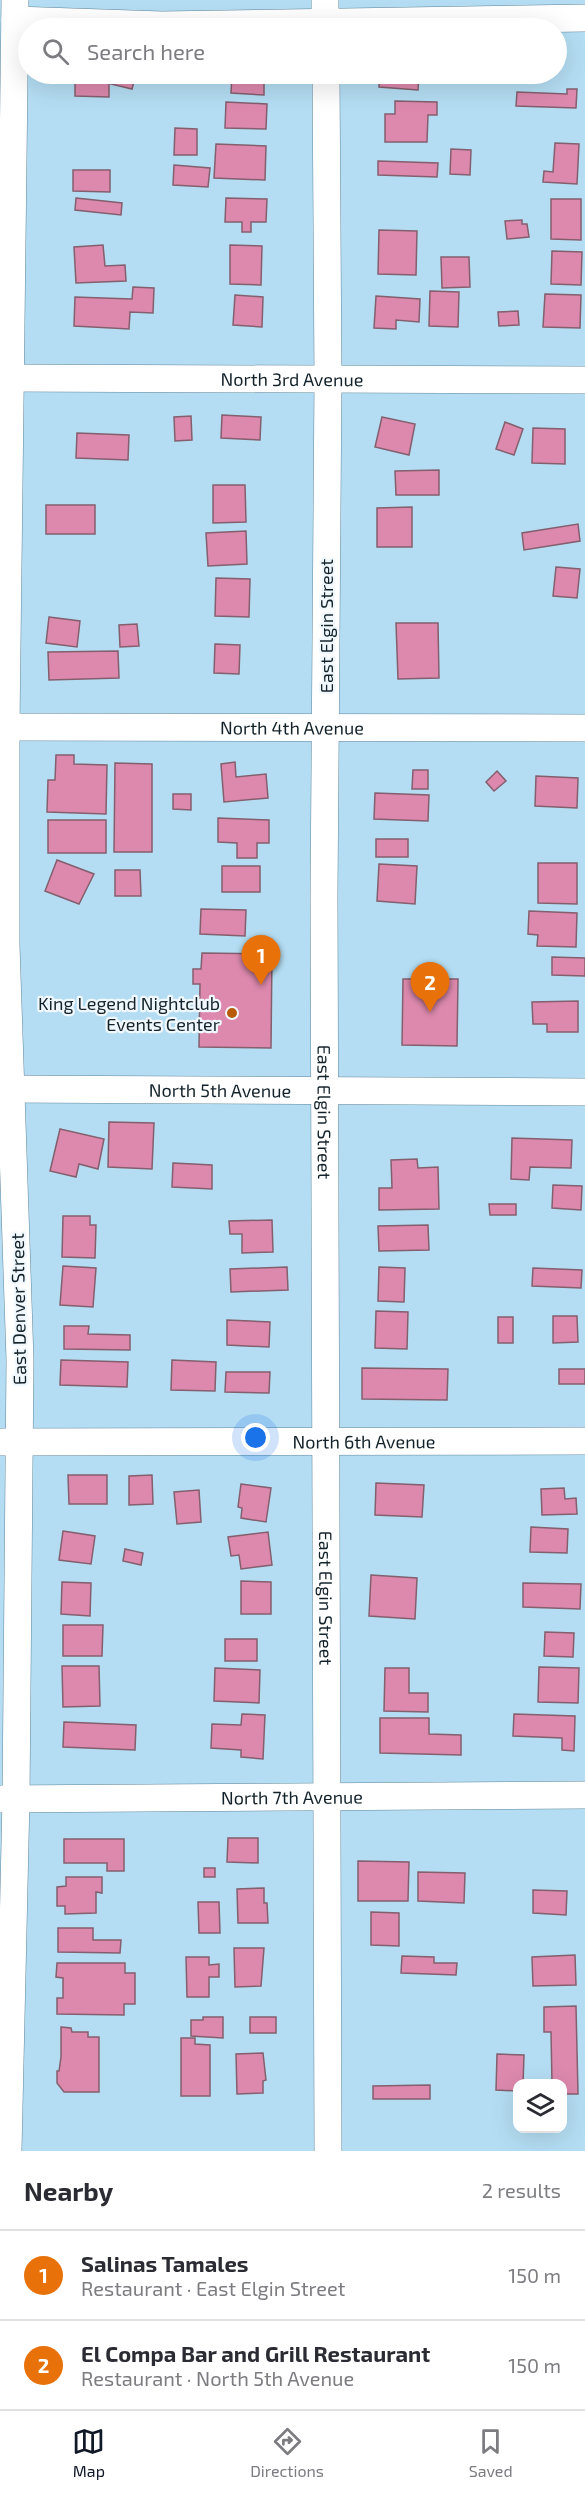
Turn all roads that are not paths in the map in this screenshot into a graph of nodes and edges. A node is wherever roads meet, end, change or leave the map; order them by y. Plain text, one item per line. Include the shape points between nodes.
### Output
1 (15, 10) edge
2 (325, 17) edge
3 (93, 18) edge
4 (305, 18) edge
5 (585, 18) edge
6 (326, 84) edge
7 (5, 378) edge
8 (328, 380) junction
9 (585, 380) edge
10 (3, 727) edge
11 (326, 727) junction
12 (585, 728) edge
13 (6, 1089) edge
14 (326, 1091) junction
15 (585, 1092) edge
16 (585, 1441) edge
17 (10, 1442) edge
18 (328, 1442) junction
19 (585, 1795) edge
20 (328, 1798) junction
21 (8, 1799) edge
22 (8, 2151) edge
23 (328, 2151) edge

1 - 3 street
1 - 7 street, East Denver Street
2 - 4 street
2 - 5 street
6 - 8 street, East Elgin Street
7 - 8 street, North 3rd Avenue
7 - 10 street, East Denver Street
8 - 9 street, North 3rd Avenue
8 - 11 street, East Elgin Street
10 - 11 street, North 4th Avenue
10 - 13 street, East Denver Street
11 - 12 street, North 4th Avenue
11 - 14 street, East Elgin Street
13 - 14 street, North 5th Avenue
13 - 17 street, East Denver Street via 20,1360
14 - 15 street, North 5th Avenue
14 - 18 street, East Elgin Street
16 - 18 street, North 6th Avenue
17 - 18 street, North 6th Avenue
17 - 21 street, East Denver Street
18 - 20 street, East Elgin Street
19 - 20 street, North 7th Avenue
20 - 21 street, North 7th Avenue
20 - 23 street, East Elgin Street
21 - 22 street, East Denver Street

